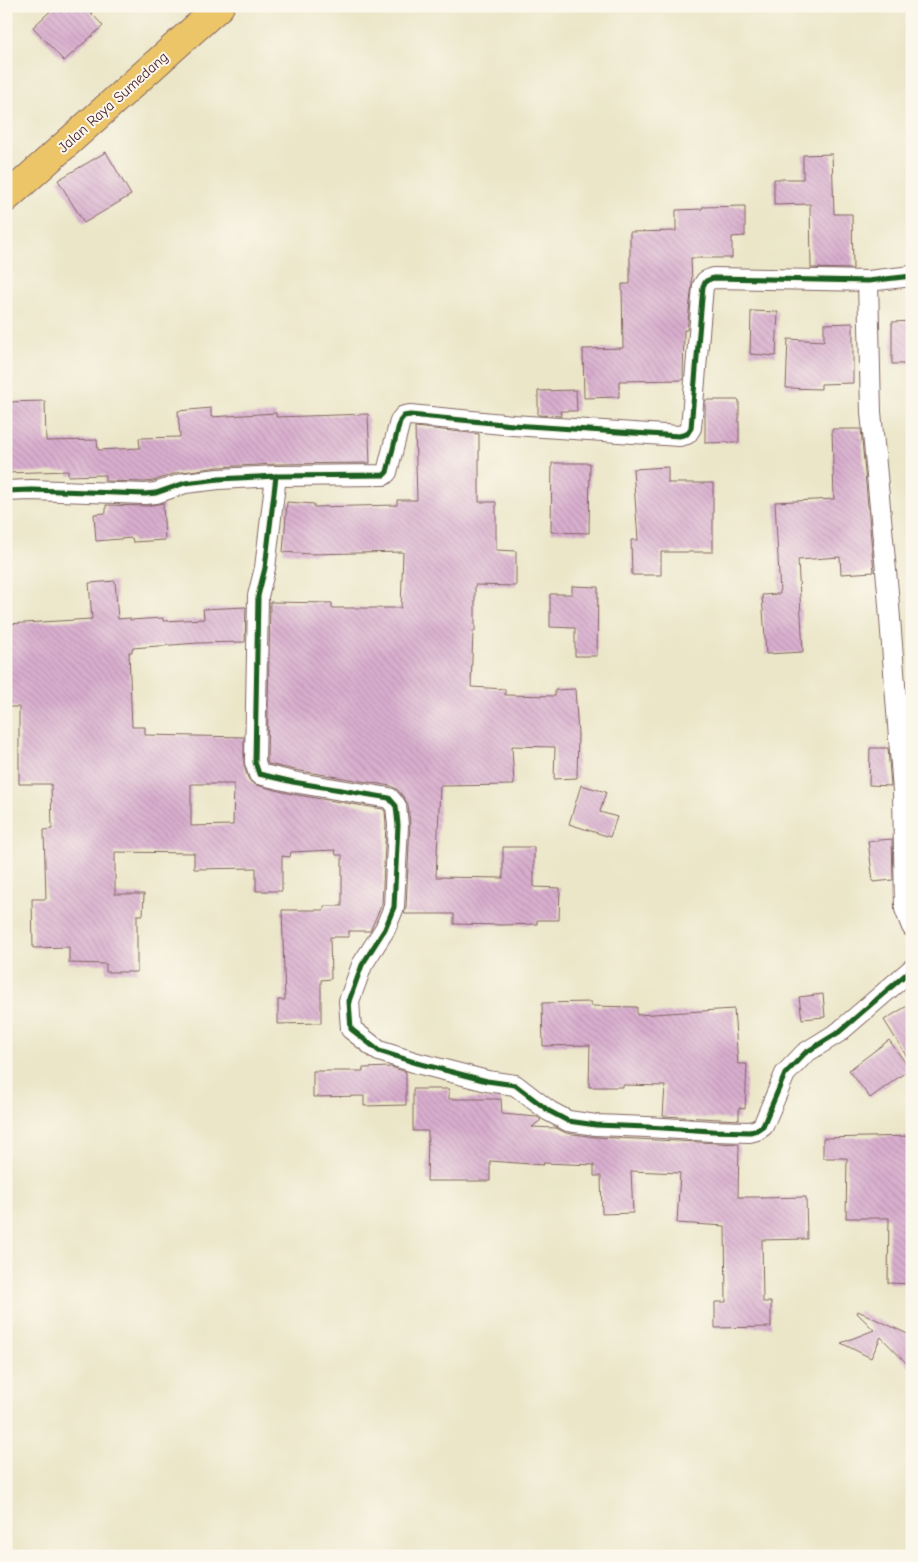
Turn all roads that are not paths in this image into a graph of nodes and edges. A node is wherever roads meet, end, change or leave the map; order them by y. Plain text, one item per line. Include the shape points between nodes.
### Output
1 (220, 6) edge
2 (6, 198) edge
3 (912, 276) edge
4 (868, 281) junction
5 (276, 476) junction
6 (6, 491) edge
7 (912, 928) edge
8 (912, 969) edge

1 - 2 highway, Jalan Raya Sumedang
3 - 4 street
4 - 5 street via 713,278 706,281 691,428 687,434 513,426 410,415 400,421 384,475
4 - 7 street via 871,412 903,791 905,909
5 - 6 street via 184,483 145,494
5 - 8 street via 256,621 255,762 259,774 389,798 396,806 394,907 385,929 362,965 349,1001 351,1029 362,1038 379,1051 417,1064 515,1086 568,1121 750,1132 763,1126 785,1074 805,1053 839,1032

